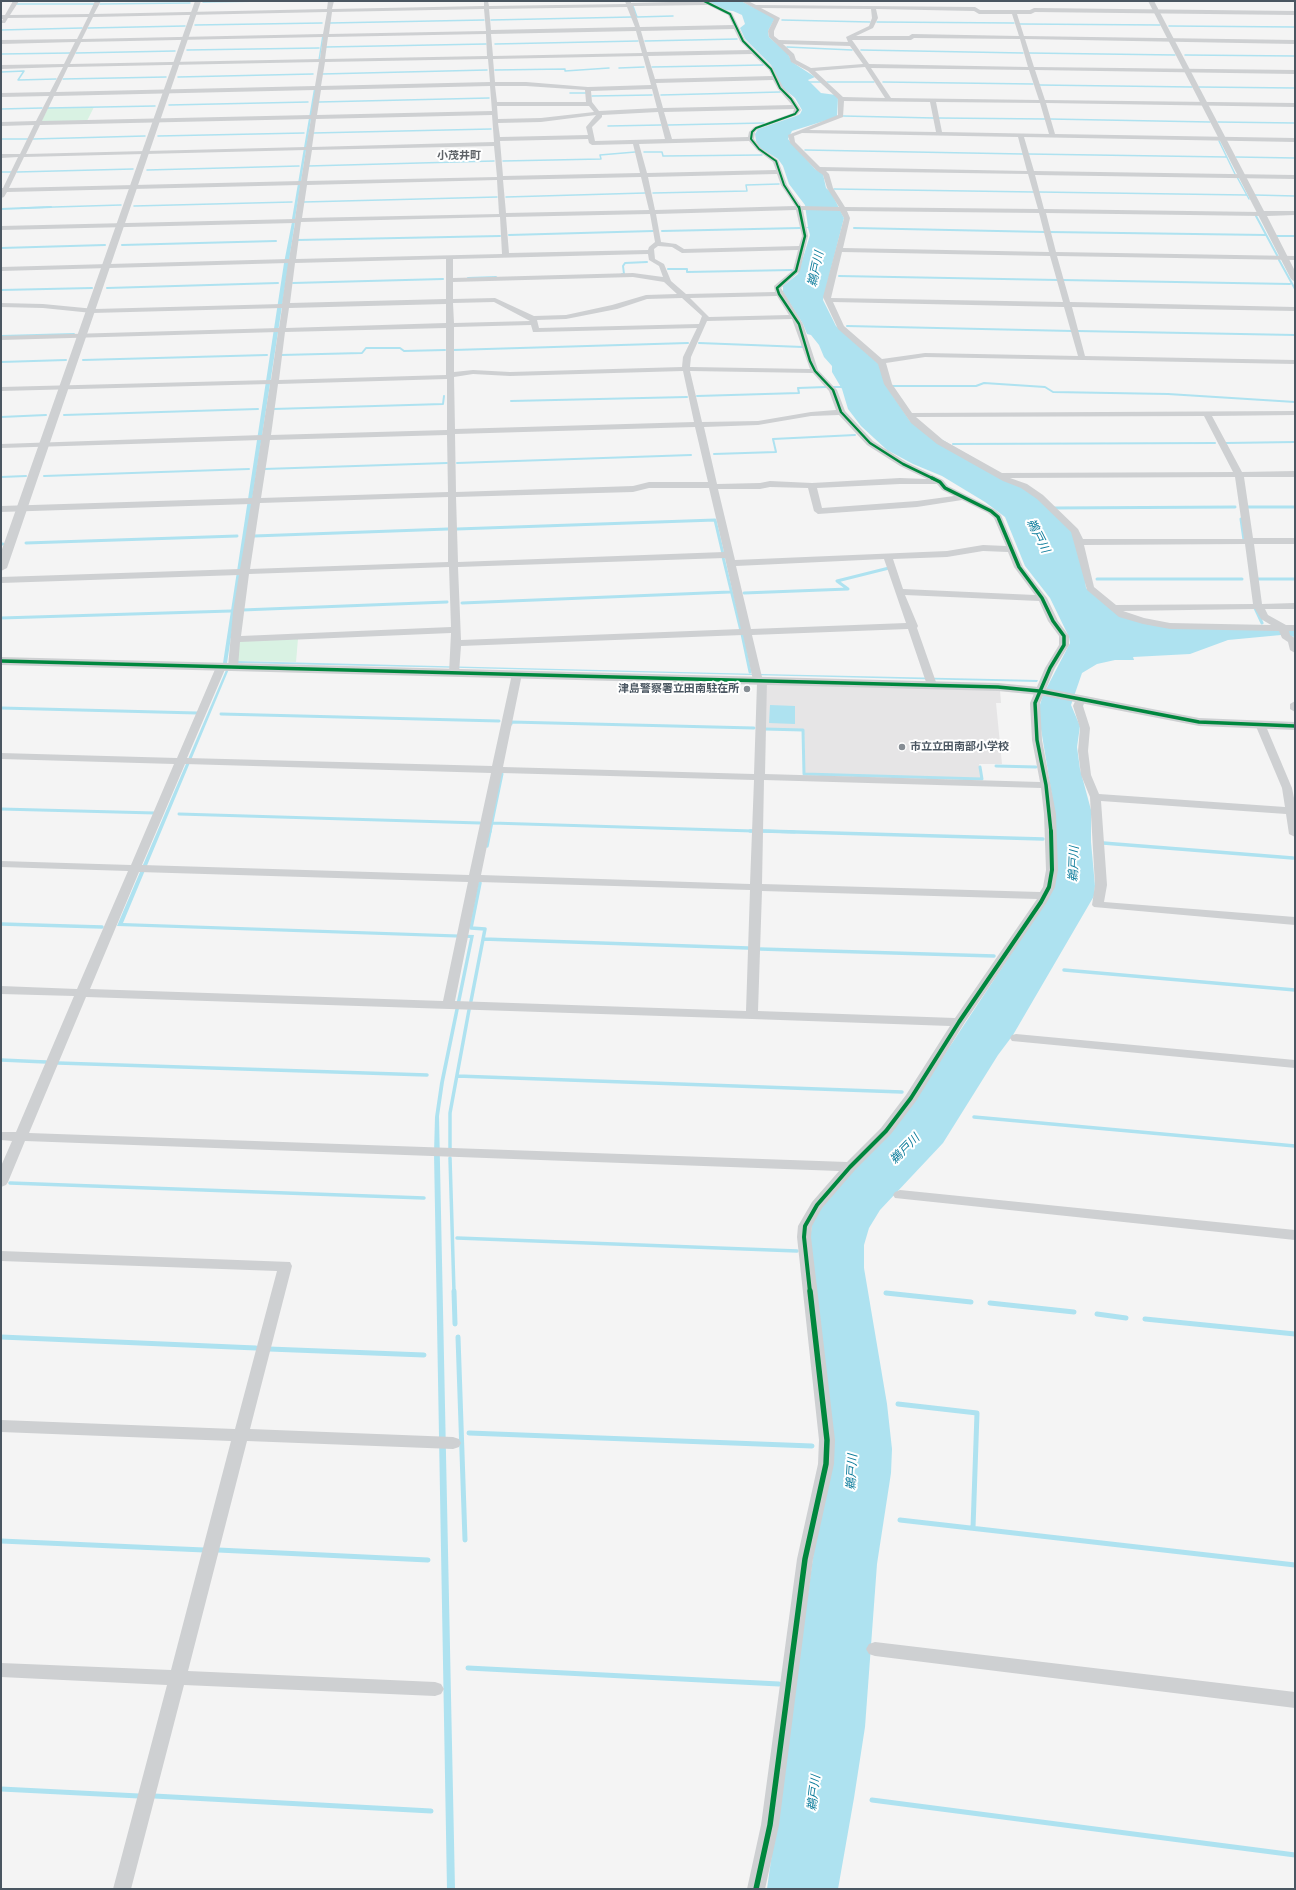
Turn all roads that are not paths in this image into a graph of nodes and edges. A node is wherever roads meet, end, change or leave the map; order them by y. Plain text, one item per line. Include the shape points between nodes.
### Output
1 (16, 1) edge
2 (98, 1) edge
3 (198, 1) edge
4 (331, 1) edge
5 (486, 1) edge
6 (744, 1) edge
7 (870, 1) edge
8 (973, 1) edge
9 (1151, 1) edge
10 (706, 2) edge
11 (629, 4) edge
12 (756, 6) junction
13 (487, 8) junction
14 (872, 8) junction
15 (975, 9) junction
16 (329, 11) junction
17 (1014, 12) junction
18 (1157, 12) junction
19 (1295, 13) edge
20 (194, 14) junction
21 (91, 16) junction
22 (3, 17) edge
23 (1, 25) edge
24 (736, 27) junction
25 (638, 29) junction
26 (488, 32) junction
27 (324, 35) junction
28 (185, 38) junction
29 (848, 38) junction
30 (1022, 38) junction
31 (80, 40) junction
32 (1171, 40) junction
33 (1, 42) edge
34 (778, 42) junction
35 (1295, 42) edge
36 (852, 44) junction
37 (752, 52) junction
38 (645, 54) junction
39 (490, 57) junction
40 (322, 60) junction
41 (176, 63) junction
42 (867, 65) junction
43 (66, 66) junction
44 (1, 67) edge
45 (1031, 68) junction
46 (810, 70) junction
47 (1187, 71) junction
48 (1295, 72) edge
49 (775, 78) junction
50 (492, 84) junction
51 (653, 84) junction
52 (318, 88) junction
53 (588, 89) junction
54 (167, 91) junction
55 (53, 93) junction
56 (1, 95) edge
57 (841, 98) junction
58 (889, 99) junction
59 (933, 100) junction
60 (1042, 102) junction
61 (494, 104) junction
62 (590, 104) junction
63 (1204, 104) junction
64 (1295, 105) edge
65 (796, 107) junction
66 (661, 110) junction
67 (494, 113) junction
68 (600, 113) junction
69 (311, 117) junction
70 (157, 121) junction
71 (495, 121) junction
72 (38, 123) junction
73 (1, 124) edge
74 (795, 132) junction
75 (939, 134) junction
76 (1021, 136) junction
77 (1054, 136) junction
78 (591, 137) junction
79 (751, 139) junction
80 (1222, 139) junction
81 (1295, 140) edge
82 (669, 141) junction
83 (497, 142) junction
84 (636, 142) junction
85 (306, 149) junction
86 (146, 152) junction
87 (22, 155) junction
88 (1, 156) edge
89 (818, 169) junction
90 (779, 172) junction
91 (1031, 172) junction
92 (644, 175) junction
93 (1242, 176) junction
94 (1295, 177) edge
95 (500, 178) junction
96 (301, 183) junction
97 (132, 187) junction
98 (3, 190) edge
99 (1, 198) edge
100 (801, 208) junction
101 (842, 208) junction
102 (1042, 210) junction
103 (653, 212) junction
104 (1295, 213) edge
105 (1261, 214) junction
106 (502, 215) junction
107 (298, 220) junction
108 (121, 225) junction
109 (1, 228) edge
110 (656, 244) junction
111 (802, 248) junction
112 (839, 250) junction
113 (651, 252) junction
114 (1053, 254) junction
115 (506, 256) junction
116 (449, 257) junction
117 (1284, 258) junction
118 (1295, 258) edge
119 (288, 261) junction
120 (107, 266) junction
121 (1, 269) edge
122 (1294, 277) edge
123 (449, 280) junction
124 (667, 280) junction
125 (779, 294) junction
126 (682, 296) junction
127 (828, 300) junction
128 (450, 301) junction
129 (1, 305) edge
130 (1067, 305) junction
131 (282, 306) junction
132 (1295, 309) edge
133 (92, 310) junction
134 (794, 317) junction
135 (534, 320) junction
136 (704, 322) junction
137 (450, 325) junction
138 (278, 330) junction
139 (83, 335) junction
140 (1, 338) edge
141 (1082, 358) junction
142 (880, 362) junction
143 (1295, 362) edge
144 (686, 369) junction
145 (815, 371) junction
146 (450, 376) junction
147 (270, 382) junction
148 (65, 388) junction
149 (1, 389) edge
150 (842, 412) junction
151 (1295, 413) edge
152 (1207, 414) junction
153 (909, 415) junction
154 (699, 424) junction
155 (451, 432) junction
156 (262, 438) junction
157 (45, 444) junction
158 (1, 446) edge
159 (1239, 474) junction
160 (1295, 474) edge
161 (1000, 475) junction
162 (940, 482) junction
163 (713, 486) junction
164 (812, 486) junction
165 (453, 495) junction
166 (964, 497) junction
167 (252, 501) junction
168 (1, 509) edge
169 (23, 509) junction
170 (1080, 542) junction
171 (1248, 542) junction
172 (1295, 542) edge
173 (1010, 549) junction
174 (887, 556) junction
175 (730, 559) junction
176 (453, 564) junction
177 (1, 568) edge
178 (241, 572) junction
179 (1, 580) edge
180 (900, 592) junction
181 (1042, 598) junction
182 (1258, 606) junction
183 (1295, 606) edge
184 (1113, 608) junction
185 (913, 626) junction
186 (1295, 628) edge
187 (454, 630) junction
188 (1284, 630) junction
189 (747, 633) junction
190 (236, 639) junction
191 (456, 643) junction
192 (1295, 650) edge
193 (1, 661) edge
194 (227, 667) junction
195 (454, 669) junction
196 (517, 674) junction
197 (758, 677) junction
198 (931, 681) junction
199 (1040, 691) junction
200 (1081, 699) junction
201 (1295, 704) edge
202 (1295, 709) edge
203 (1260, 724) junction
204 (1295, 726) edge
205 (1, 756) edge
206 (186, 762) junction
207 (496, 770) junction
208 (758, 778) junction
209 (1046, 785) junction
210 (1095, 797) junction
211 (1293, 811) edge
212 (1295, 834) edge
213 (1, 864) edge
214 (140, 868) junction
215 (475, 878) junction
216 (756, 887) junction
217 (1044, 896) junction
218 (1295, 922) edge
219 (1, 990) edge
220 (82, 993) junction
221 (454, 1005) junction
222 (752, 1015) junction
223 (959, 1022) junction
224 (1016, 1038) dead end
225 (1295, 1064) edge
226 (1, 1136) edge
227 (20, 1137) junction
228 (850, 1167) junction
229 (1, 1182) edge
230 (900, 1195) dead end
231 (1295, 1235) edge
232 (1, 1256) edge
233 (1, 1426) edge
234 (241, 1436) junction
235 (453, 1443) dead end
236 (875, 1649) dead end
237 (1, 1670) edge
238 (176, 1678) junction
239 (435, 1689) dead end
240 (1295, 1700) edge
241 (122, 1889) edge
242 (756, 1889) edge

1 - 22 street
2 - 21 street
3 - 20 street
4 - 16 street
5 - 13 street
6 - 12 street
7 - 14 street
8 - 15 street
9 - 18 street
10 - 11 street
10 - 24 street via 730,14
11 - 13 street
11 - 25 street
12 - 14 street
12 - 34 street via 778,19 771,36
13 - 16 street
13 - 26 street
14 - 15 street
14 - 29 street via 875,18 871,27
15 - 17 street via 979,12
16 - 20 street
16 - 27 street
17 - 18 street
17 - 30 street
18 - 19 street
18 - 32 street
20 - 21 street
20 - 28 street
21 - 22 street
21 - 31 street
22 - 23 street
24 - 25 street
24 - 37 street
25 - 26 street
25 - 38 street
26 - 27 street
26 - 39 street
27 - 28 street
27 - 40 street
28 - 31 street
28 - 41 street
29 - 30 street
29 - 36 street
30 - 32 street
30 - 45 street
31 - 33 street
31 - 43 street
32 - 35 street
32 - 47 street
34 - 36 street
34 - 46 street via 792,55 793,61
36 - 42 street
37 - 38 street
37 - 49 street via 771,70
38 - 39 street
38 - 51 street
39 - 40 street
39 - 50 street
40 - 41 street
40 - 52 street
41 - 43 street
41 - 54 street
42 - 45 street
42 - 46 street
42 - 58 street
43 - 44 street
43 - 55 street
45 - 47 street
45 - 60 street
46 - 57 street
47 - 48 street
47 - 63 street
49 - 51 street
49 - 65 street
50 - 52 street
50 - 53 street
50 - 61 street
51 - 53 street
51 - 66 street
52 - 54 street
52 - 69 street
53 - 62 street
54 - 55 street
54 - 70 street
55 - 56 street
55 - 72 street
57 - 58 street
57 - 74 street via 840,116
58 - 59 street
59 - 60 street
59 - 75 street
60 - 63 street
60 - 77 street
61 - 62 street
61 - 67 street
62 - 68 street
63 - 64 street
63 - 80 street
65 - 66 street
65 - 79 street via 798,112 795,114 756,128
66 - 68 street
66 - 82 street
67 - 69 street
67 - 71 street
68 - 71 street via 541,120
68 - 78 street via 600,118 589,127
69 - 70 street
69 - 85 street
70 - 72 street
70 - 86 street
71 - 83 street
72 - 73 street
72 - 87 street
74 - 75 street
74 - 89 street via 791,135 792,142
75 - 76 street
76 - 77 street
76 - 91 street
77 - 80 street
78 - 83 street
78 - 84 street via 592,142
79 - 82 street
79 - 90 street via 759,149 776,161
80 - 81 street
80 - 93 street
82 - 84 street
83 - 85 street
83 - 95 street
84 - 92 street
85 - 86 street
85 - 96 street
86 - 87 street
86 - 97 street
87 - 88 street
87 - 98 street
89 - 91 street
89 - 101 street via 826,174 830,188
90 - 92 street
90 - 100 street via 784,185
91 - 93 street
91 - 102 street
92 - 95 street
92 - 103 street
93 - 94 street
93 - 105 street
95 - 96 street
95 - 106 street
96 - 97 street
96 - 107 street
97 - 98 street
97 - 108 street
98 - 99 street
100 - 101 street
100 - 103 street
100 - 111 street via 805,236
101 - 102 street
101 - 112 street via 847,221
102 - 105 street
102 - 114 street
103 - 106 street
103 - 110 street via 658,234
104 - 105 street
105 - 117 street
106 - 107 street
106 - 115 street
107 - 108 street
107 - 119 street
108 - 109 street
108 - 120 street
110 - 111 street via 674,245 682,251
110 - 113 street via 651,248
111 - 125 street via 796,270 777,288
112 - 114 street
112 - 127 street
113 - 115 street
113 - 124 street via 652,260 662,264
114 - 117 street
114 - 130 street
115 - 116 street
116 - 119 street
116 - 123 street
117 - 118 street
117 - 122 street
119 - 120 street
119 - 131 street
120 - 121 street
120 - 133 street
123 - 124 street via 633,275
123 - 128 street
124 - 126 street
125 - 126 street
125 - 134 street
126 - 135 street via 646,297 579,316
126 - 136 street via 705,315
127 - 130 street
127 - 142 street via 841,327
128 - 131 street
128 - 135 street via 495,300
128 - 137 street
129 - 133 street
130 - 132 street
130 - 141 street
131 - 133 street
131 - 138 street
133 - 139 street
134 - 136 street
134 - 145 street via 799,324
135 - 136 street via 536,330
135 - 137 street
136 - 144 street via 687,357
137 - 138 street
137 - 146 street
138 - 139 street
138 - 147 street
139 - 140 street
139 - 148 street
141 - 142 street via 925,355
141 - 143 street
142 - 153 street via 888,384
144 - 145 street
144 - 146 street via 510,374 473,372
144 - 154 street
145 - 150 street via 833,390
146 - 147 street
146 - 155 street
147 - 148 street
147 - 156 street
148 - 149 street
148 - 157 street
150 - 154 street via 811,414 763,423
150 - 162 street via 865,438 883,452
151 - 152 street
152 - 153 street
152 - 159 street
153 - 161 street via 940,442
154 - 155 street
154 - 163 street
155 - 156 street
155 - 165 street
156 - 157 street
156 - 167 street
157 - 158 street
157 - 169 street
159 - 160 street
159 - 161 street
159 - 171 street
161 - 170 street via 1040,497 1049,508 1069,523
162 - 164 street via 900,481
162 - 166 street via 945,488
163 - 164 street
163 - 165 street via 649,485 633,489
163 - 175 street
164 - 166 street via 818,511 917,504
165 - 167 street
165 - 176 street
166 - 173 street via 998,517
167 - 169 street
167 - 178 street
168 - 169 street
169 - 177 street
170 - 171 street
170 - 184 street via 1090,588
171 - 172 street
171 - 182 street
173 - 174 street via 983,548 947,554
173 - 181 street via 1019,567
174 - 175 street
174 - 180 street
175 - 176 street
175 - 189 street
176 - 178 street
176 - 187 street
178 - 179 street
178 - 190 street
180 - 181 street
180 - 185 street
181 - 199 street via 1064,636 1064,645
182 - 183 street
182 - 184 street
182 - 188 street via 1264,617
184 - 188 street via 1133,619 1162,625
185 - 189 street
185 - 198 street
186 - 188 street
187 - 190 street
187 - 191 street
188 - 192 street via 1292,640
189 - 191 street
189 - 197 street
190 - 194 street
191 - 195 street
193 - 194 street
194 - 195 street
194 - 206 street
195 - 196 street
196 - 197 street
196 - 207 street
197 - 198 street
197 - 208 street
198 - 199 street
199 - 200 street
199 - 209 street via 1035,703 1036,740
200 - 203 street via 1199,722
200 - 210 street via 1078,706 1085,728 1083,751 1086,775
201 - 202 street
203 - 204 street
203 - 211 street via 1287,788
205 - 206 street
206 - 207 street
206 - 214 street
207 - 208 street
207 - 215 street
208 - 209 street
208 - 216 street
209 - 217 street via 1052,870 1049,887
210 - 211 street
210 - 218 street via 1101,885 1098,905
211 - 212 street
213 - 214 street
214 - 215 street
214 - 220 street
215 - 216 street
215 - 221 street via 463,936
216 - 217 street
216 - 222 street
217 - 223 street
219 - 220 street
220 - 221 street
220 - 227 street
221 - 222 street
222 - 223 street
223 - 228 street via 911,1098 886,1130
224 - 225 street
226 - 227 street
227 - 228 street
227 - 229 street
228 - 242 street via 810,1216 805,1226 804,1237 827,1440 826,1464 805,1559 770,1825
230 - 231 street
232 - 234 street via 285,1266
233 - 234 street
234 - 235 street
234 - 238 street
236 - 240 street
237 - 238 street
238 - 239 street
238 - 241 street

